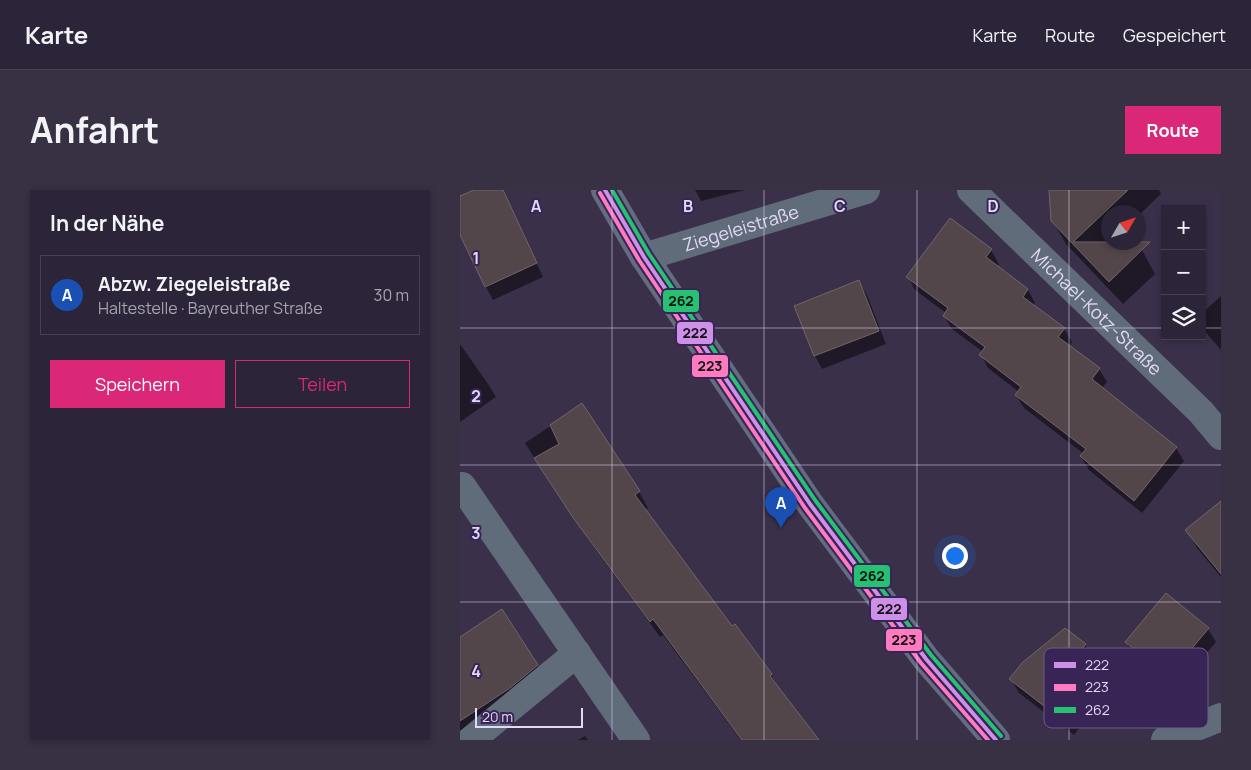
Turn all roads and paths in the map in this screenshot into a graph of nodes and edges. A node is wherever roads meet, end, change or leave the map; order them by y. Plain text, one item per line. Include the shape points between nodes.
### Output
1 (605, 190) edge
2 (866, 190) edge
3 (971, 190) edge
4 (644, 257) junction
5 (1221, 436) edge
6 (462, 486) dead end
7 (577, 653) junction
8 (1221, 717) edge
9 (1208, 722) edge
10 (1194, 728) edge
11 (471, 740) edge
12 (636, 740) edge
13 (996, 740) edge
14 (1165, 740) edge

1 - 4 main road
2 - 4 street, Ziegeleistraße
3 - 5 street, Michael-Kotz-Straße via 1201,412
4 - 13 main road via 810,504 926,659
6 - 7 street
7 - 11 street
7 - 12 street
8 - 9 street
10 - 14 street

